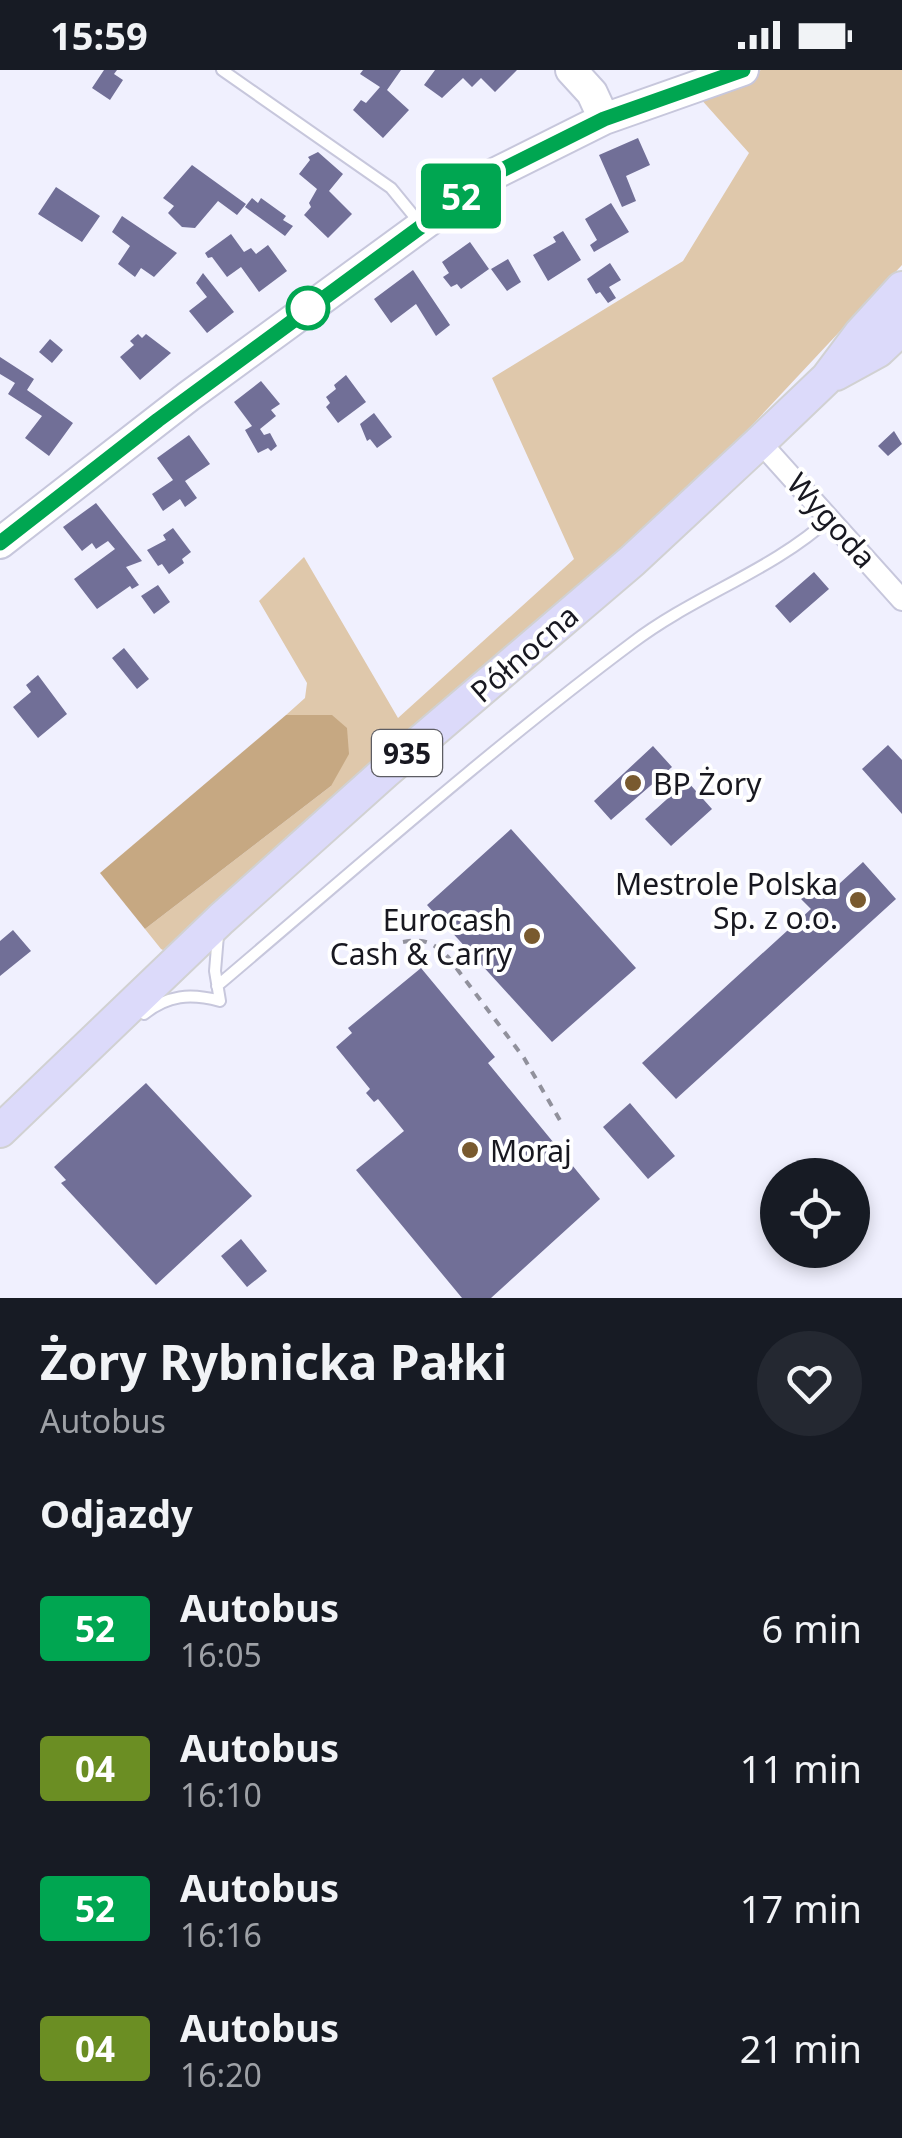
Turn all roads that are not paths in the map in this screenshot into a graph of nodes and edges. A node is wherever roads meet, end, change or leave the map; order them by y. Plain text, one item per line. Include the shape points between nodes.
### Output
1 (222, 70) edge
2 (571, 70) edge
3 (743, 70) edge
4 (604, 119) junction
5 (421, 224) junction
6 (902, 288) edge
7 (902, 328) edge
8 (827, 378) junction
9 (760, 442) junction
10 (831, 517) junction
11 (0, 542) edge
12 (902, 600) edge
13 (221, 919) junction
14 (217, 986) junction
15 (95, 1037) junction
16 (0, 1131) edge

1 - 5 lane via 391,188
2 - 4 street
3 - 4 street
4 - 5 street via 490,176
5 - 11 street
6 - 8 main road, Północna / 935
7 - 8 main road, Północna / 935 via 878,351
8 - 9 main road, Północna / 935
9 - 10 street, Wygoda
9 - 13 main road, Północna / 935
10 - 12 street, Wygoda
10 - 14 lane via 779,559 633,642
13 - 14 lane
13 - 15 main road, Północna / 935
14 - 15 lane via 220,1001 173,997 115,1036
15 - 16 main road, Północna / 935

